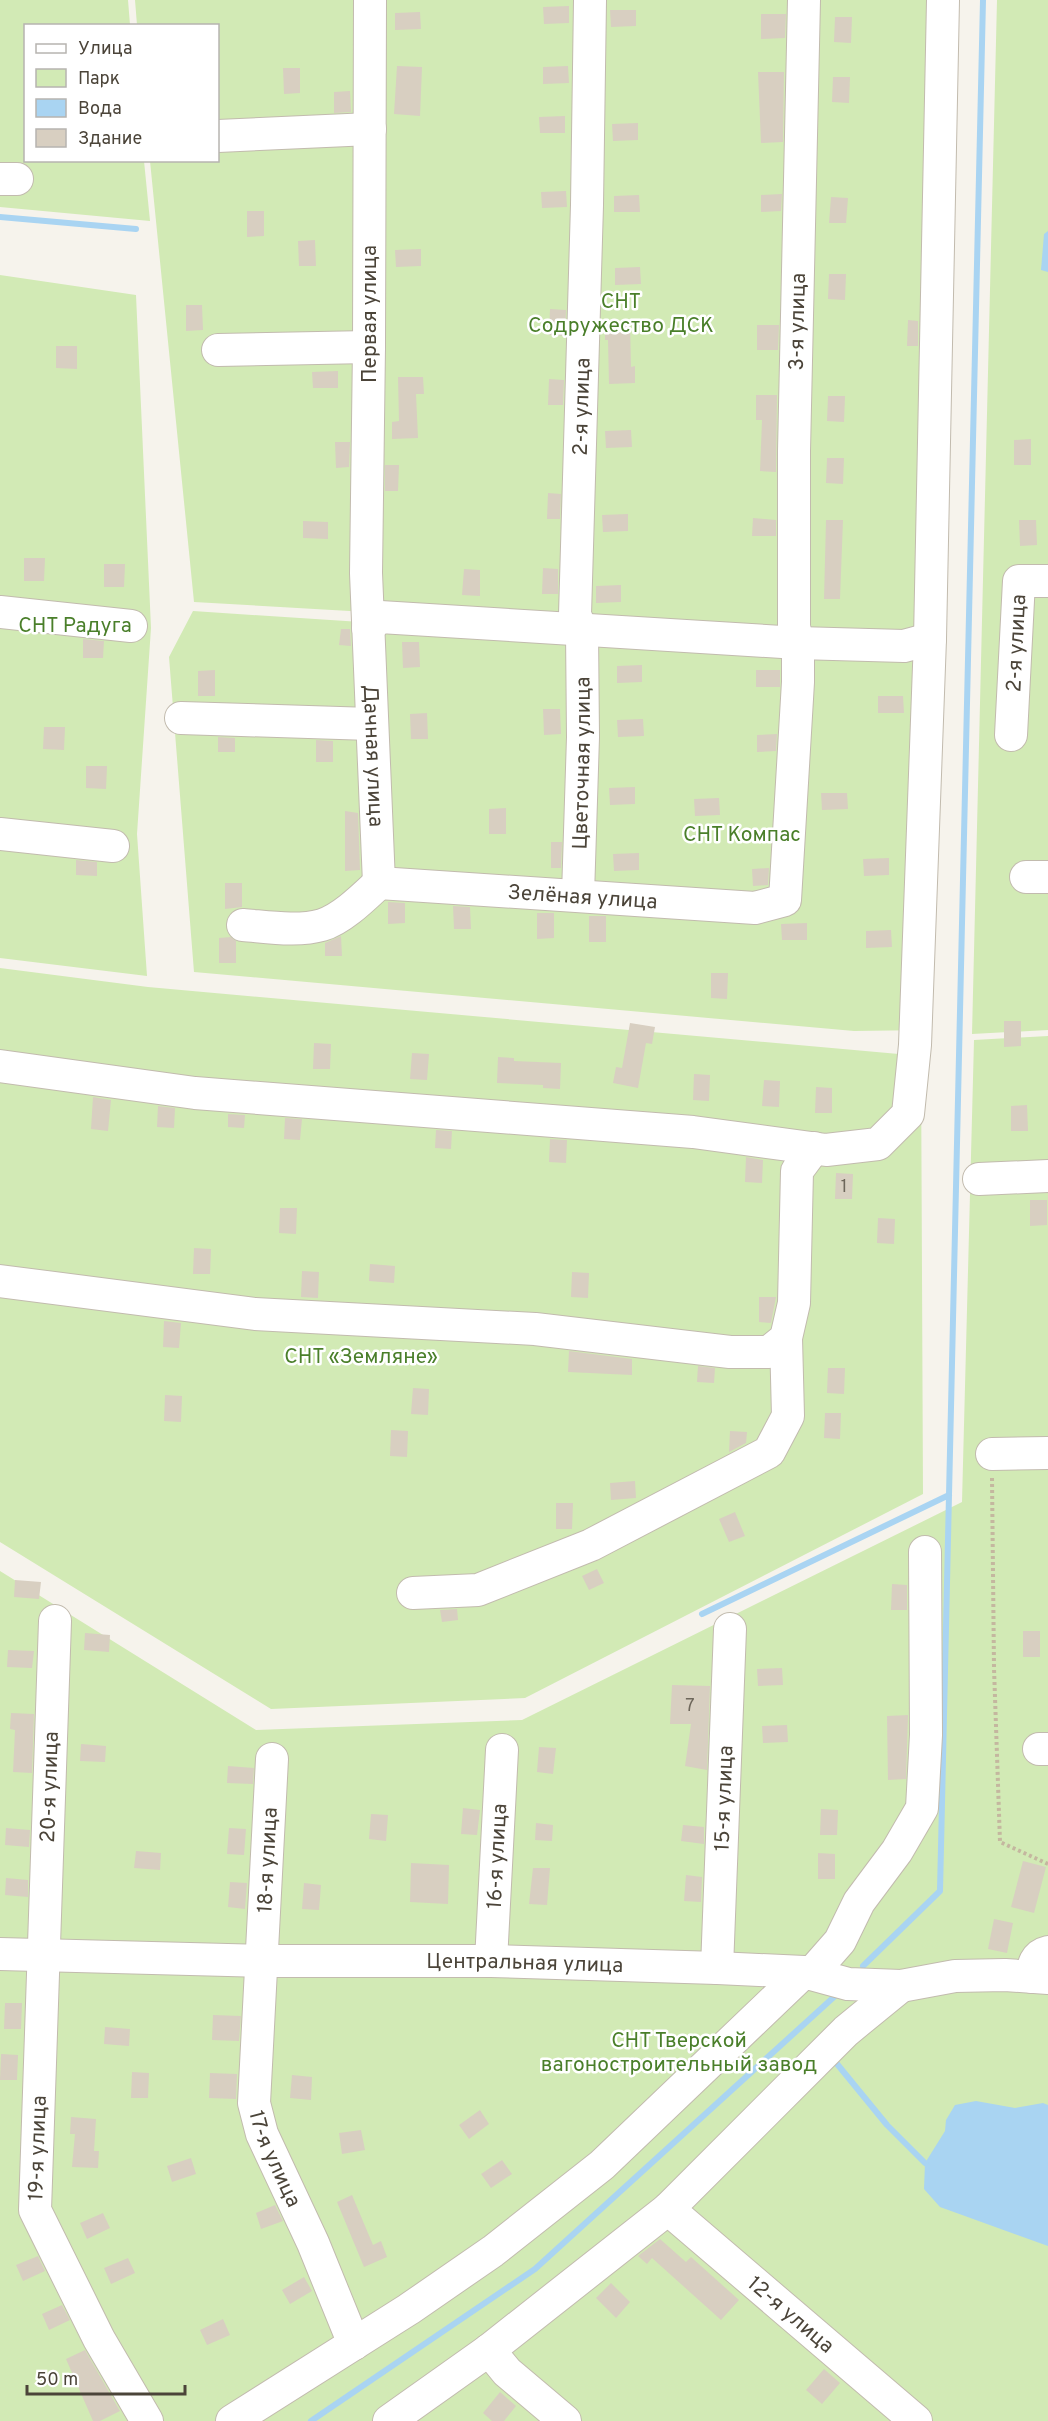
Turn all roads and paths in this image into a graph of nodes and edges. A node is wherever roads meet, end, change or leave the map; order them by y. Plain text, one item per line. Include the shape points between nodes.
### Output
1 (370, 0) edge
2 (590, 0) edge
3 (804, 0) edge
4 (943, 0) edge
5 (370, 129) junction
6 (219, 136) edge
7 (369, 347) junction
8 (218, 350) dead end
9 (1048, 581) edge
10 (0, 612) edge
11 (132, 626) dead end
12 (368, 628) junction
13 (582, 630) junction
14 (930, 639) junction
15 (798, 644) junction
16 (181, 718) dead end
17 (371, 724) junction
18 (1011, 735) dead end
19 (0, 834) edge
20 (113, 846) dead end
21 (379, 883) junction
22 (578, 895) junction
23 (785, 900) joint
24 (243, 925) dead end
25 (0, 1066) edge
26 (814, 1148) junction
27 (1048, 1176) edge
28 (979, 1179) dead end
29 (0, 1281) edge
30 (786, 1338) junction
31 (1048, 1453) edge
32 (992, 1454) joint
33 (925, 1552) dead end
34 (412, 1593) dead end
35 (55, 1621) dead end
36 (730, 1629) dead end
37 (502, 1750) dead end
38 (272, 1759) dead end
39 (1048, 1864) edge
40 (0, 1954) edge
41 (43, 1954) junction
42 (262, 1961) junction
43 (491, 1961) junction
44 (717, 1968) junction
45 (1043, 1969) edge
46 (808, 1973) junction
47 (901, 1986) junction
48 (668, 2209) junction
49 (354, 2344) junction
50 (489, 2350) junction
51 (147, 2421) edge
52 (232, 2421) edge
53 (389, 2421) edge
54 (565, 2421) edge
55 (916, 2421) edge

1 - 5 street, Первая улица
2 - 13 street, 2-я улица via 575,615
3 - 15 street, 3-я улица via 794,451 794,627
4 - 14 street
5 - 6 street
5 - 7 street, Первая улица
7 - 8 street
7 - 12 street, Первая улица
9 - 18 street, 2-я улица via 1019,581
10 - 11 street
12 - 13 street via 380,617
12 - 17 street, Дачная улица
13 - 15 street
13 - 22 street, Цветочная улица
14 - 15 street via 904,646
14 - 26 street via 915,1045 908,1114 878,1144
15 - 23 street, 3-я улица
16 - 17 street
17 - 21 street, Дачная улица
19 - 20 street
21 - 22 street, Зелёная улица
21 - 24 street via 360,902 323,925 288,929
22 - 23 street, Зелёная улица via 755,908
25 - 26 street via 195,1093 693,1132
26 - 30 street via 797,1171 794,1303
27 - 28 street
29 - 30 street via 255,1314 535,1329 730,1352 769,1352
30 - 34 street via 788,1416 770,1452 591,1545 478,1590
31 - 32 street
32 - 39 path via 1000,1842
33 - 46 street via 926,1735 922,1808 897,1851 859,1902 840,1941
35 - 41 street, 20-я улица
36 - 44 street, 15-я улица
37 - 43 street, 16-я улица
38 - 42 street, 18-я улица
40 - 41 street, Центральная улица
41 - 42 street, Центральная улица
41 - 51 street, 19-я улица via 34,2210 99,2339
42 - 43 street, Центральная улица
42 - 49 street, 17-я улица via 254,2103 262,2134
43 - 44 street, Центральная улица
44 - 46 street, Центральная улица
45 - 47 street, Центральная улица via 955,1976
46 - 47 street, Центральная улица via 848,1984
46 - 49 street via 602,2165 493,2252
47 - 48 street via 846,2031
48 - 50 street
48 - 55 street, 12-я улица
49 - 52 street
50 - 53 street
50 - 54 street via 507,2372

